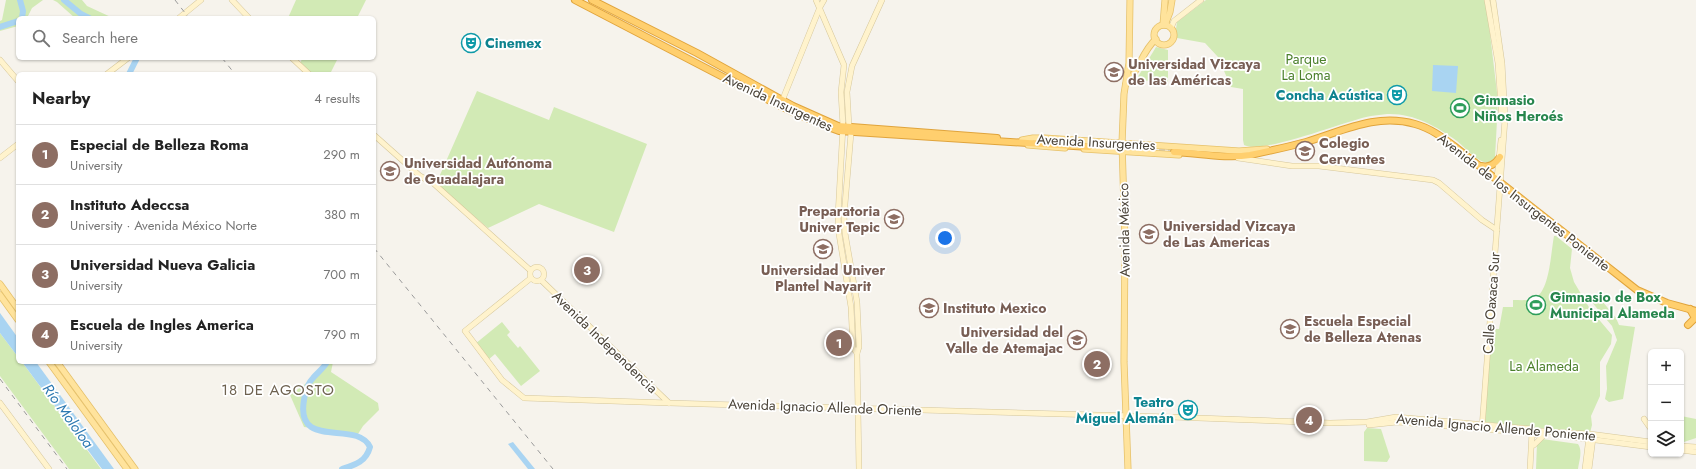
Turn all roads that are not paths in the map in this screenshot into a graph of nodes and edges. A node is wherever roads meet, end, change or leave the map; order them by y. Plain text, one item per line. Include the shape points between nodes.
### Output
1 (201, 0) edge
2 (232, 0) edge
3 (575, 0) edge
4 (592, 0) edge
5 (816, 0) edge
6 (824, 0) edge
7 (882, 0) edge
8 (1130, 0) edge
9 (1165, 0) edge
10 (1172, 0) edge
11 (1196, 0) edge
12 (1202, 0) edge
13 (1488, 0) edge
14 (1493, 0) edge
15 (820, 7) junction
16 (181, 16) edge
17 (247, 16) edge
18 (1166, 26) junction
19 (1156, 40) junction
20 (0, 60) edge
21 (125, 60) edge
22 (294, 60) edge
23 (1129, 62) junction
24 (1141, 62) junction
25 (110, 72) edge
26 (307, 72) edge
27 (16, 79) edge
28 (1125, 84) junction
29 (781, 103) junction
30 (846, 129) junction
31 (376, 138) edge
32 (1097, 141) junction
33 (1022, 142) junction
34 (1122, 143) junction
35 (1291, 145) junction
36 (16, 146) edge
37 (1091, 147) junction
38 (1173, 149) junction
39 (1122, 152) junction
40 (1500, 157) junction
41 (0, 158) edge
42 (1235, 158) joint
43 (1480, 166) junction
44 (1499, 180) junction
45 (1496, 230) junction
46 (530, 270) junction
47 (531, 278) junction
48 (541, 280) junction
49 (0, 284) edge
50 (0, 295) edge
51 (16, 306) edge
52 (1694, 310) edge
53 (16, 317) edge
54 (1688, 325) dead end
55 (857, 353) junction
56 (51, 364) edge
57 (58, 364) edge
58 (0, 403) edge
59 (669, 403) junction
60 (858, 408) junction
61 (87, 410) junction
62 (1125, 416) junction
63 (1644, 419) dead end
64 (1648, 424) edge
65 (1482, 426) junction
66 (1533, 432) junction
67 (1545, 434) junction
68 (1591, 437) junction
69 (1582, 439) junction
70 (1648, 442) edge
71 (1696, 444) edge
72 (1534, 445) junction
73 (1588, 446) junction
74 (1648, 446) edge
75 (1684, 446) edge
76 (1684, 447) edge
77 (1684, 448) edge
78 (1696, 448) edge
79 (1696, 452) edge
80 (49, 469) edge
81 (127, 469) edge
82 (135, 469) edge
83 (859, 469) edge
84 (1128, 469) edge
85 (1530, 469) edge
86 (1533, 469) edge
87 (1585, 469) edge
88 (1589, 469) edge

1 - 16 main road
2 - 17 main road
3 - 29 highway, Avenida Insurgentes via 645,38
4 - 29 highway, Avenida Insurgentes via 690,50
5 - 15 main road
6 - 15 main road
7 - 30 main road via 852,66 847,92
8 - 23 main road, Avenida México
9 - 18 main road
10 - 18 main road
11 - 18 main road
12 - 18 main road
13 - 40 main road via 1498,66 1502,119
14 - 44 main road via 1505,102 1504,146
15 - 29 main road
15 - 30 main road via 844,65 841,92
18 - 19 main road via 1156,30
18 - 19 main road via 1174,34 1169,43 1163,44
19 - 24 main road via 1149,46
20 - 27 main road
21 - 25 main road
22 - 26 main road
23 - 24 main road via 1134,68
23 - 28 main road, Avenida México
24 - 28 main road via 1132,78
28 - 34 main road, Avenida México
29 - 30 highway, Avenida Insurgentes
30 - 33 highway, Avenida Insurgentes
30 - 55 main road via 844,216 857,302
30 - 55 main road via 838,216 853,348
31 - 46 main road via 420,176 439,188
32 - 33 main road, Avenida Insurgentes via 1033,138
32 - 34 main road, Avenida Insurgentes
32 - 37 main road via 1100,147
33 - 37 highway, Avenida Insurgentes
33 - 37 main road, Avenida Insurgentes via 1031,146
34 - 38 main road, Avenida Insurgentes
34 - 39 main road, Avenida México
35 - 38 main road, Avenida de los Insurgentes Poniente via 1252,151
35 - 38 highway, Avenida de los Insurgentes Poniente via 1229,156
35 - 43 highway, Avenida de los Insurgentes Poniente via 1372,121 1398,120 1416,124 1437,134
36 - 41 main road
37 - 39 main road, Avenida Insurgentes
39 - 42 main road
39 - 62 main road, Avenida México via 1125,236
40 - 43 highway via 1493,165
40 - 44 main road
42 - 45 main road via 1433,180
43 - 44 highway, Avenida de los Insurgentes Poniente
44 - 45 main road, Calle Oaxaca Sur
44 - 52 highway, Avenida de los Insurgentes Poniente via 1637,290 1667,304
45 - 65 main road, Calle Oaxaca Sur
46 - 47 main road
46 - 48 main road via 536,266 542,268 544,275
47 - 48 main road via 534,281
47 - 59 main road, Avenida Ignacio Allende Oriente via 465,331 502,380 524,398
48 - 59 main road, Avenida Independencia
49 - 51 main road
50 - 53 main road
52 - 54 highway via 1695,318
55 - 60 main road
56 - 61 main road
57 - 61 main road
58 - 80 main road
59 - 60 main road, Avenida Ignacio Allende Oriente
60 - 62 main road, Avenida Ignacio Allende Oriente
60 - 83 main road
61 - 81 main road
61 - 82 main road
62 - 65 main road, Avenida Ignacio Allende Poniente
62 - 84 main road, Avenida México
63 - 64 main road
65 - 66 main road, Avenida Ignacio Allende Poniente
66 - 67 main road, Avenida Ignacio Allende Poniente
66 - 68 main road, Avenida Ignacio Allende Poniente
66 - 72 main road
66 - 85 main road
67 - 69 main road, Avenida Ignacio Allende Poniente
67 - 72 main road
68 - 69 main road, Avenida Ignacio Allende Poniente
68 - 70 main road, Avenida Ignacio Allende Poniente
68 - 73 main road
68 - 74 main road, Avenida Ignacio Allende Poniente
68 - 88 main road
69 - 73 main road
71 - 75 main road
72 - 86 main road
73 - 87 main road
76 - 78 main road
77 - 79 main road

